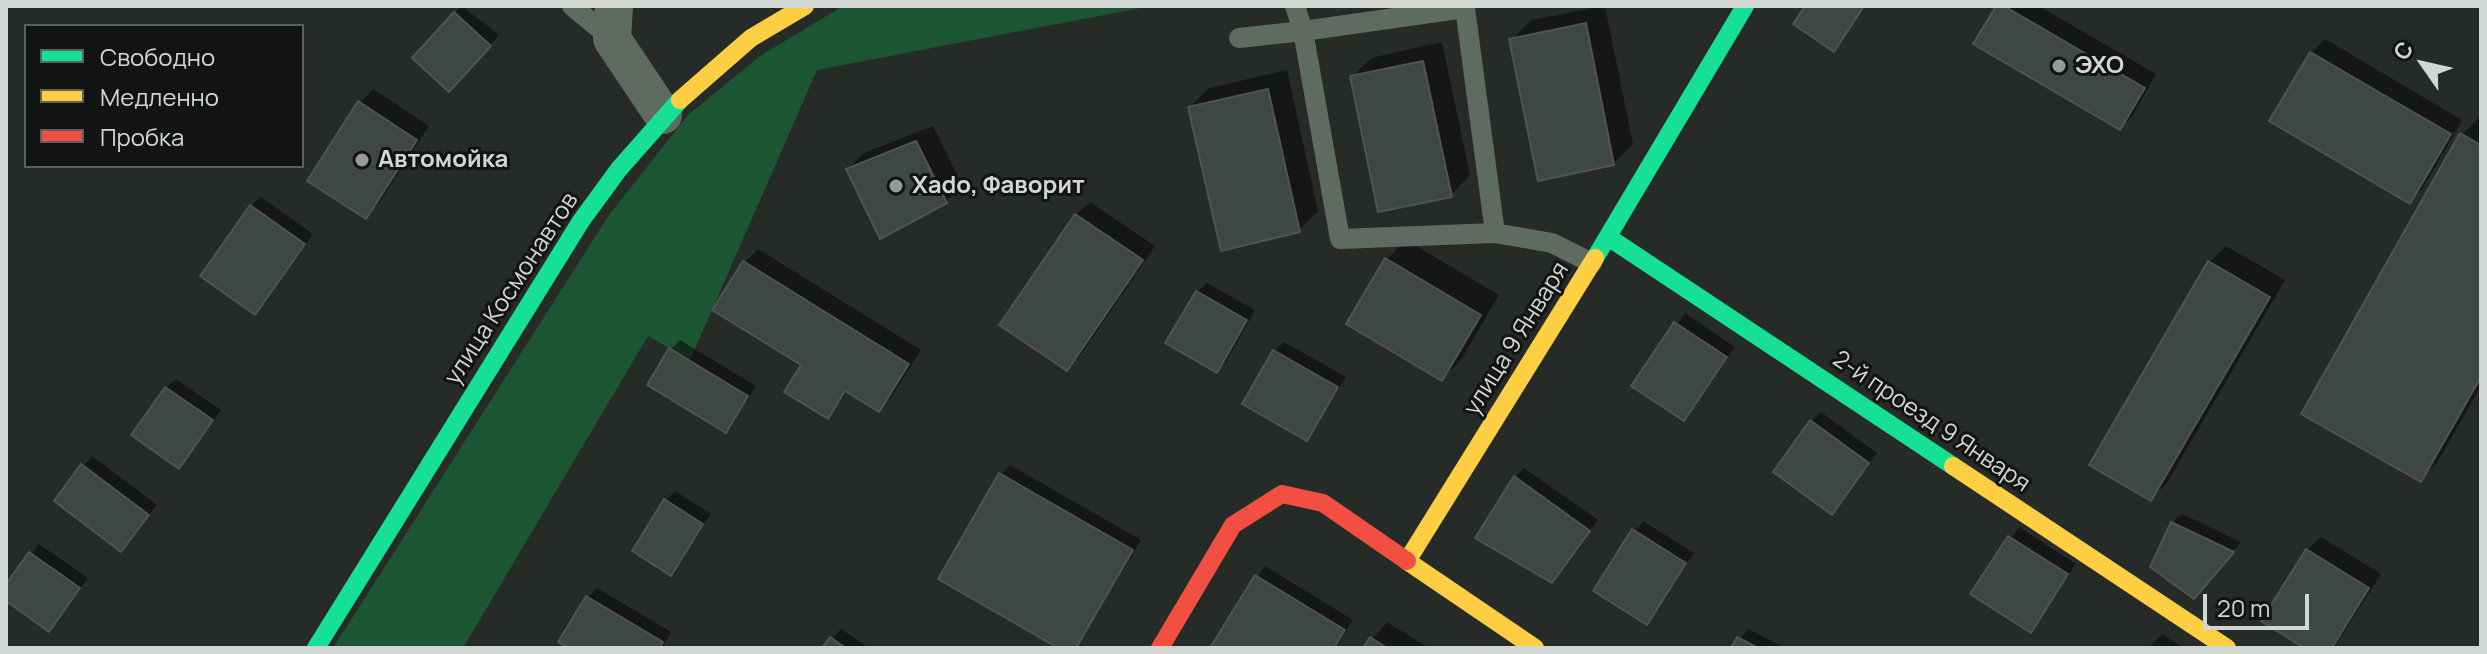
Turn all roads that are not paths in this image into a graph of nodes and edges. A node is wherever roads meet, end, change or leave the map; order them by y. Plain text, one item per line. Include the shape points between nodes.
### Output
1 (572, 6) edge
2 (805, 6) edge
3 (1295, 6) edge
4 (1745, 6) edge
5 (613, 23) edge
6 (1303, 31) junction
7 (1239, 38) dead end
8 (663, 115) junction
9 (1495, 233) junction
10 (1608, 237) junction
11 (1592, 263) junction
12 (1407, 561) junction
13 (316, 648) edge
14 (1160, 648) edge
15 (1535, 648) edge
16 (2227, 648) edge

1 - 5 lane
2 - 8 street, улица Космонавтов via 770,23 709,68
3 - 6 lane
4 - 10 street, улица 9 Января
5 - 8 street
6 - 7 lane
6 - 9 lane via 1340,239
6 - 9 lane via 1465,8
8 - 13 street, улица Космонавтов via 560,251
9 - 11 lane via 1552,243
10 - 11 street, улица 9 Января
10 - 16 street, 2-й проезд 9 Января
11 - 12 street, улица 9 Января
12 - 14 street via 1323,503 1282,494 1233,525
12 - 15 street

